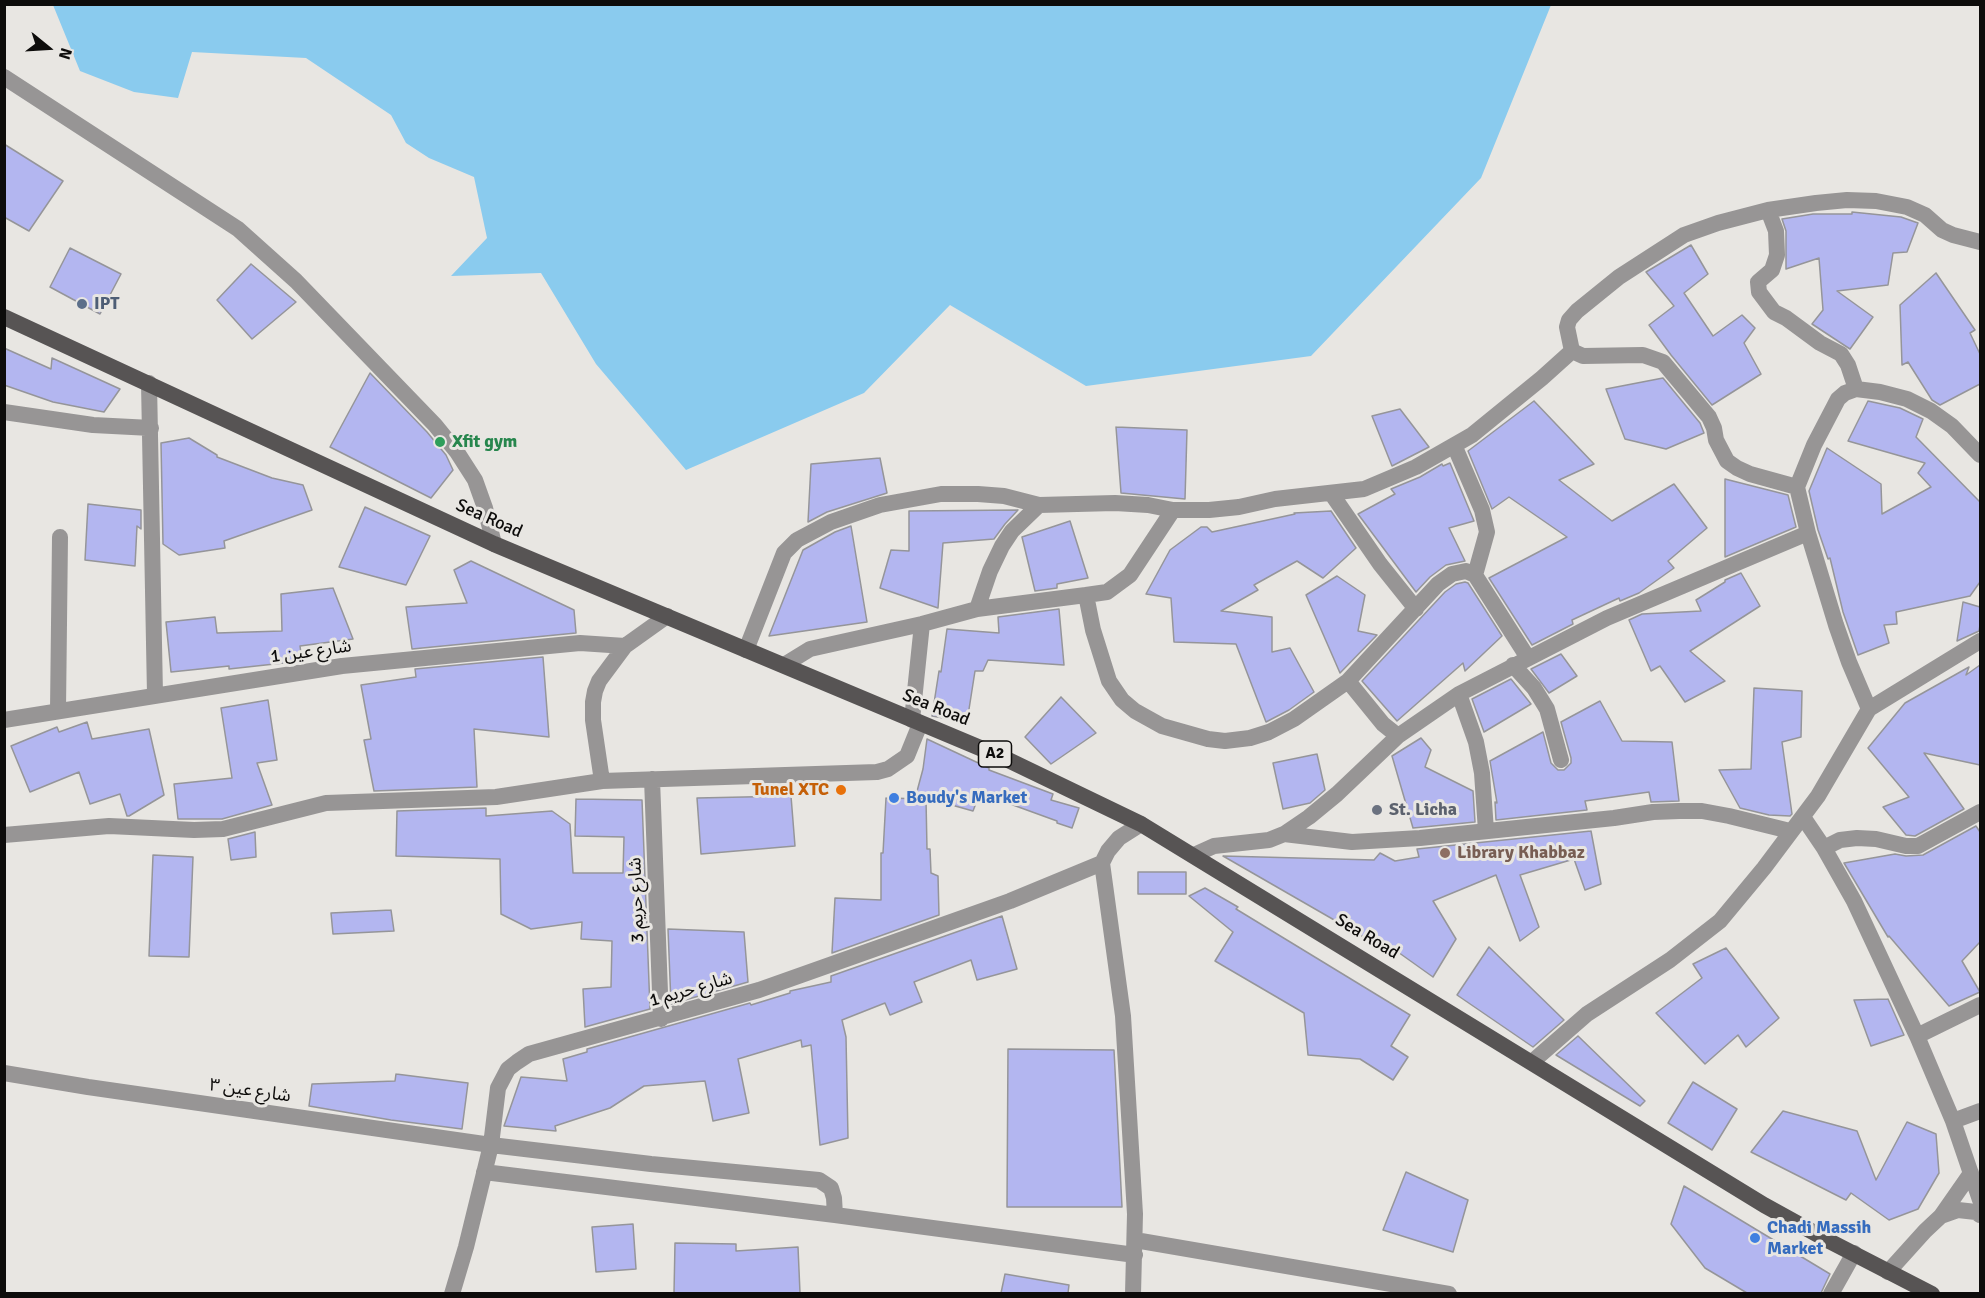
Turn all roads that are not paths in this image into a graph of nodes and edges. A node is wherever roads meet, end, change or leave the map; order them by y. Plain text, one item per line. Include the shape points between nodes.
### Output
1 (4, 77) edge
2 (1768, 210) junction
3 (1980, 242) edge
4 (4, 317) edge
5 (1572, 351) junction
6 (149, 383) junction
7 (1856, 389) junction
8 (4, 412) edge
9 (151, 428) junction
10 (1454, 445) junction
11 (1980, 455) edge
12 (1797, 487) junction
13 (1331, 494) junction
14 (1039, 505) junction
15 (1173, 510) junction
16 (1808, 533) junction
17 (60, 537) dead end
18 (494, 543) junction
19 (1475, 575) junction
20 (1086, 595) junction
21 (977, 609) junction
22 (1416, 609) junction
23 (667, 616) junction
24 (922, 624) junction
25 (1980, 642) edge
26 (625, 646) junction
27 (746, 650) junction
28 (1520, 661) junction
29 (784, 664) junction
30 (1348, 681) junction
31 (1459, 694) junction
32 (155, 695) junction
33 (1869, 709) junction
34 (58, 711) junction
35 (5, 720) edge
36 (916, 722) junction
37 (1398, 736) junction
38 (1561, 760) dead end
39 (652, 779) junction
40 (602, 781) junction
41 (1980, 812) edge
42 (1803, 817) junction
43 (1142, 824) junction
44 (1486, 831) junction
45 (1790, 831) junction
46 (1284, 834) junction
47 (4, 835) edge
48 (1824, 848) junction
49 (1194, 855) junction
50 (1102, 863) junction
51 (1980, 1005) edge
52 (661, 1019) junction
53 (1917, 1036) junction
54 (1532, 1062) junction
55 (4, 1073) edge
56 (1980, 1111) edge
57 (1953, 1121) junction
58 (491, 1145) junction
59 (484, 1172) junction
60 (1971, 1173) junction
61 (1980, 1200) edge
62 (835, 1215) junction
63 (1980, 1215) edge
64 (1941, 1216) junction
65 (1135, 1248) junction
66 (1854, 1253) junction
67 (1888, 1272) junction
68 (452, 1293) edge
69 (1133, 1293) edge
70 (1449, 1293) edge
71 (1831, 1293) edge
72 (1932, 1293) edge

1 - 18 street via 238,229 296,281 457,452 475,480
2 - 3 street via 1846,200 1891,202 1924,215 1953,235
2 - 5 street via 1684,235 1619,278 1569,320
2 - 7 street via 1776,231 1777,255 1772,270 1758,282 1759,292 1774,312 1841,354
4 - 6 main road, Sea Road / A2
5 - 10 street via 1490,421
5 - 12 street via 1583,356 1643,355 1663,362 1709,417 1727,461 1750,474
6 - 9 street
6 - 18 main road, Sea Road / A2
7 - 11 street via 1893,395 1920,405 1952,426
7 - 12 street via 1845,393 1832,408
8 - 9 street via 93,425
9 - 32 street
10 - 13 street via 1377,485
10 - 19 street via 1482,510 1487,532
12 - 16 street
13 - 15 street via 1226,509
13 - 22 street
14 - 15 street via 1148,505
14 - 21 street via 1002,546
14 - 27 street via 1004,496 941,494 880,505 831,522 798,540 784,553
15 - 20 street via 1130,576 1107,592
16 - 28 street via 1607,618
16 - 33 street via 1839,634
17 - 34 street
18 - 23 main road, Sea Road / A2
19 - 22 street via 1466,571 1452,574
19 - 28 street
20 - 21 street
20 - 30 street via 1093,630 1116,692 1135,711 1172,730 1225,741 1250,738 1294,719
21 - 24 street
22 - 30 street
23 - 26 street
23 - 27 main road, Sea Road / A2
24 - 29 street via 810,650
24 - 36 street
25 - 33 street
26 - 32 street, شارع عين 1 via 580,643 342,666
26 - 40 street via 599,681 593,702
27 - 29 main road, Sea Road / A2
28 - 31 street
28 - 38 street via 1547,709
29 - 36 main road, Sea Road / A2
30 - 37 street via 1383,724
31 - 37 street
31 - 44 street via 1476,742
32 - 34 street, شارع عين 1
33 - 42 street
34 - 35 street, شارع عين 1
36 - 39 street via 907,756 877,772
36 - 43 main road, Sea Road / A2 via 1004,758
37 - 46 street via 1337,795
39 - 40 street
39 - 52 street, شارع حريم 3
40 - 47 street via 496,797 326,803 223,829 109,826
41 - 48 street via 1918,846 1857,838 1840,840
42 - 45 street
42 - 48 street
43 - 49 main road, Sea Road / A2
43 - 50 street via 1119,838
44 - 45 street via 1679,810 1729,816
44 - 46 street via 1352,842
45 - 54 street via 1720,921 1670,960 1587,1014
46 - 49 street via 1269,840 1214,846
48 - 53 street via 1854,901
49 - 54 main road, Sea Road / A2
50 - 52 street, شارع حريم 1 via 1010,901 759,990
50 - 65 street via 1123,1016
51 - 53 street
52 - 58 street, شارع حريم 1 via 529,1054 517,1062 508,1069 498,1088
53 - 57 street
54 - 66 main road, Sea Road / A2 via 1764,1205
55 - 58 street, شارع عين ٣
56 - 57 street
57 - 60 street
58 - 59 street, شارع حريم 1
58 - 62 street, شارع عين ٣ via 819,1180 831,1188
59 - 62 street
59 - 68 street, شارع حريم 1
60 - 61 street
60 - 64 street
62 - 65 street
63 - 64 street via 1958,1210
64 - 67 street
65 - 69 street
65 - 70 street
66 - 67 main road, Sea Road / A2
66 - 71 street
67 - 72 main road, Sea Road / A2

